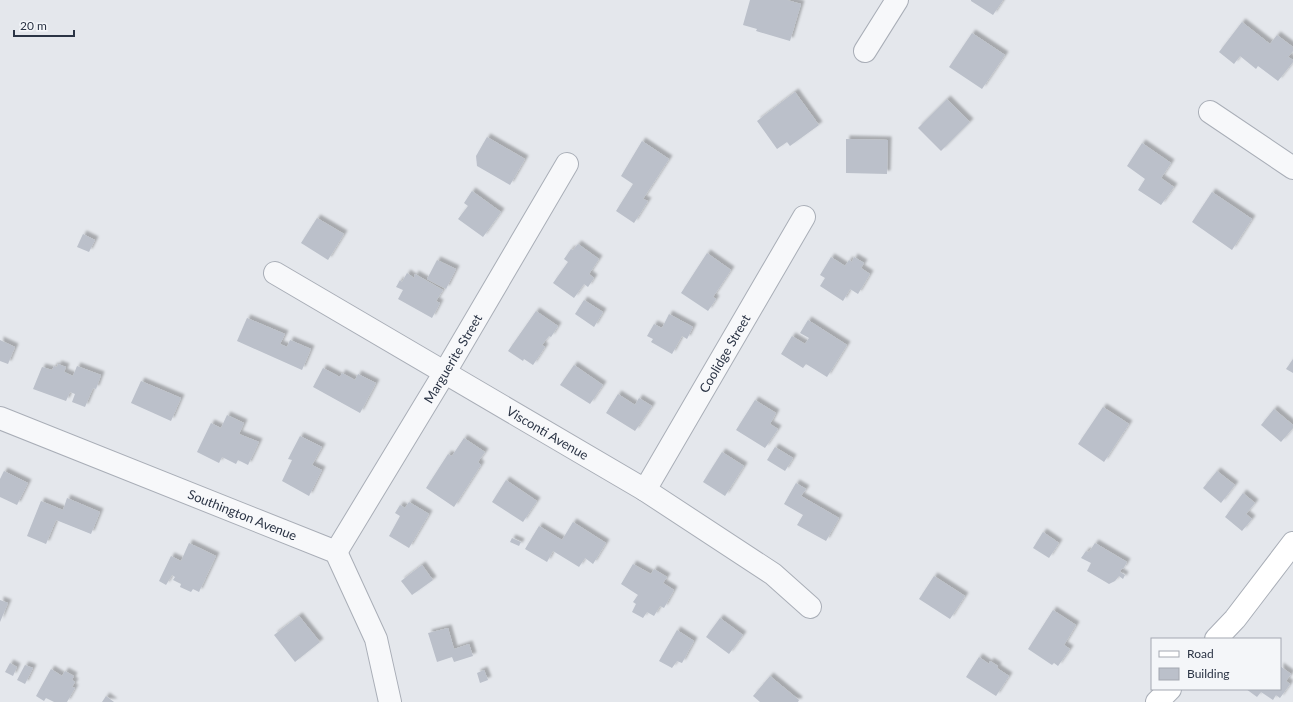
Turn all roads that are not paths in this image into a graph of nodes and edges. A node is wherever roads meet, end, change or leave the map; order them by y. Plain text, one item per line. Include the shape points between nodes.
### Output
1 (897, 0) edge
2 (865, 51) dead end
3 (1210, 112) dead end
4 (567, 164) dead end
5 (1293, 168) edge
6 (804, 217) dead end
7 (275, 273) dead end
8 (445, 372) junction
9 (0, 418) edge
10 (645, 490) junction
11 (1293, 542) edge
12 (336, 552) junction
13 (810, 607) dead end
14 (1217, 638) edge
15 (1169, 690) edge
16 (390, 702) edge
17 (1157, 702) edge

1 - 2 street
3 - 5 street
4 - 8 street, Marguerite Street
6 - 10 street, Coolidge Street
7 - 8 street, Visconti Avenue
8 - 10 street, Visconti Avenue
8 - 12 street, Marguerite Street
9 - 12 street, Southington Avenue
10 - 13 street, Visconti Avenue via 773,574
11 - 14 main road via 1235,619
12 - 16 street via 376,639
15 - 17 main road

